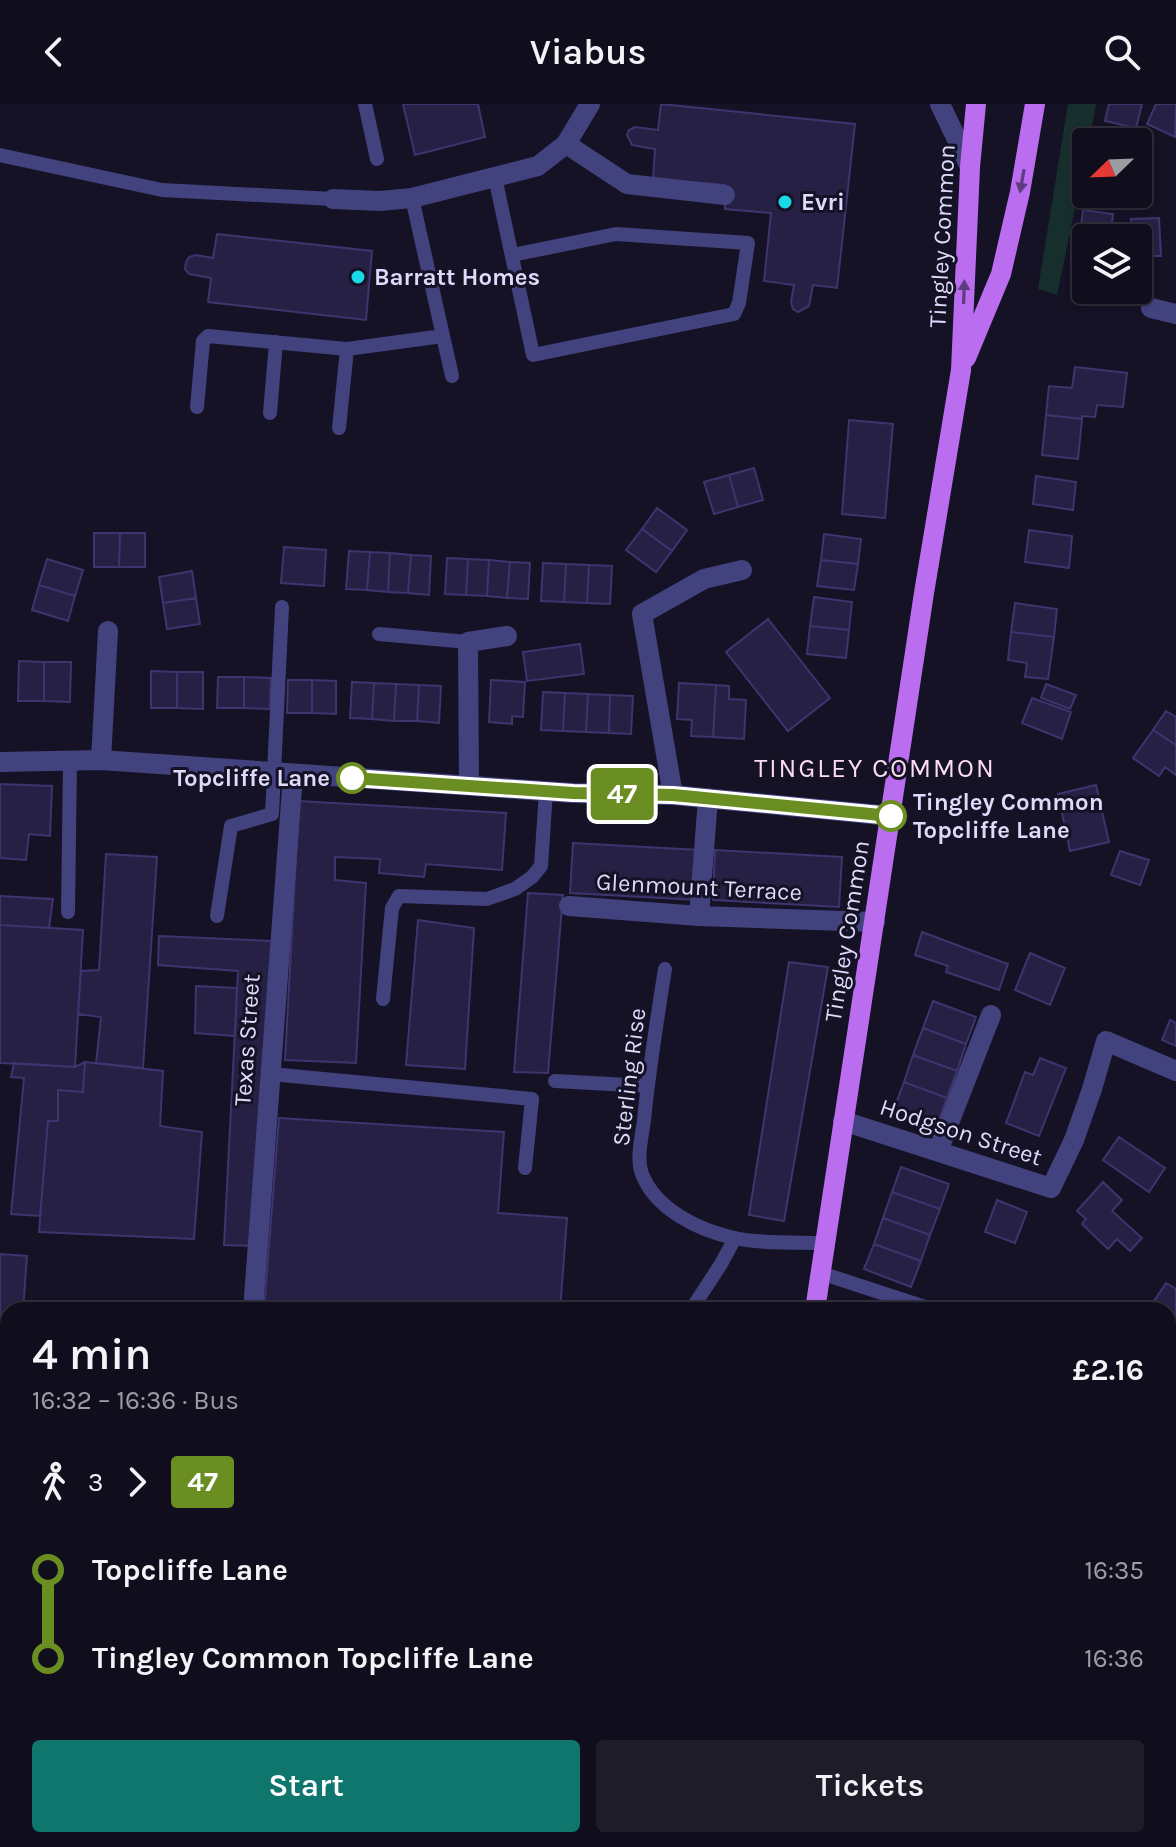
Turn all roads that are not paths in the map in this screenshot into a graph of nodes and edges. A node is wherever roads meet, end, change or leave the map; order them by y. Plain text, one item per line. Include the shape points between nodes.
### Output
1 (365, 104) edge
2 (590, 104) edge
3 (940, 104) edge
4 (976, 104) edge
5 (1035, 104) edge
6 (566, 144) junction
7 (0, 155) edge
8 (377, 159) dead end
9 (970, 167) junction
10 (495, 177) junction
11 (725, 195) dead end
12 (412, 198) junction
13 (333, 199) joint
14 (512, 255) junction
15 (1151, 308) dead end
16 (1176, 314) edge
17 (443, 336) junction
18 (276, 342) junction
19 (347, 349) junction
20 (961, 370) junction
21 (452, 376) dead end
22 (197, 407) dead end
23 (270, 413) dead end
24 (339, 428) dead end
25 (742, 570) dead end
26 (282, 607) dead end
27 (108, 631) dead end
28 (379, 634) dead end
29 (507, 636) dead end
30 (468, 642) junction
31 (101, 760) junction
32 (70, 761) junction
33 (0, 762) edge
34 (284, 774) junction
35 (469, 785) junction
36 (546, 791) junction
37 (673, 795) junction
38 (708, 798) junction
39 (891, 816) junction
40 (569, 906) dead end
41 (68, 912) dead end
42 (217, 916) dead end
43 (699, 916) junction
44 (875, 922) junction
45 (665, 969) dead end
46 (383, 999) dead end
47 (991, 1015) dead end
48 (1176, 1071) edge
49 (271, 1074) junction
50 (555, 1081) dead end
51 (647, 1086) junction
52 (843, 1121) junction
53 (938, 1151) junction
54 (525, 1168) dead end
55 (735, 1238) junction
56 (825, 1243) junction
57 (821, 1273) junction
58 (254, 1302) edge
59 (696, 1302) edge
60 (816, 1302) edge
61 (910, 1302) edge

1 - 8 lane
2 - 6 street
3 - 9 street
4 - 9 main road, Tingley Common
5 -> 20 main road, Tingley Common via 1001,274
6 - 10 street via 538,166
6 - 11 street via 627,184
7 - 13 lane via 162,190
20 -> 9 main road, Tingley Common
10 - 12 street
10 - 14 lane
12 - 13 street
12 - 17 lane
14 - 14 lane via 533,355 734,314 748,243 616,234
15 - 16 street
17 - 19 lane
17 - 21 lane
18 - 19 lane
18 - 22 lane via 205,337
18 - 23 lane
19 - 24 lane
20 - 39 main road, Tingley Common
25 - 37 street via 704,579 642,614
26 - 34 lane
27 - 31 street
28 - 30 lane
29 - 30 street
30 - 35 street
31 - 32 street
31 - 34 street
32 - 33 street
32 - 41 lane
34 - 35 street
34 - 42 lane via 272,814 231,826
34 - 49 street, Texas Street
35 - 36 street
36 - 37 street
36 - 46 lane via 541,866 532,877 487,899 399,896 392,908
37 - 38 street
38 - 39 street
38 - 43 street
39 - 44 main road, Tingley Common
40 - 43 street, Glenmount Terrace
43 - 44 street, Glenmount Terrace
44 - 52 main road, Tingley Common
45 - 51 lane, Sterling Rise
47 - 53 street
48 - 53 street, Hodgson Street via 1106,1041 1074,1140 1051,1188
49 - 54 lane via 532,1099
49 - 58 street, Texas Street
50 - 51 lane
51 - 55 lane, Sterling Rise via 640,1150 646,1182 674,1214
52 - 53 street, Hodgson Street
52 - 56 main road, Tingley Common
55 - 56 lane, Sterling Rise
55 - 59 lane
56 - 57 main road, Tingley Common
57 - 60 main road, Tingley Common
57 - 61 lane

